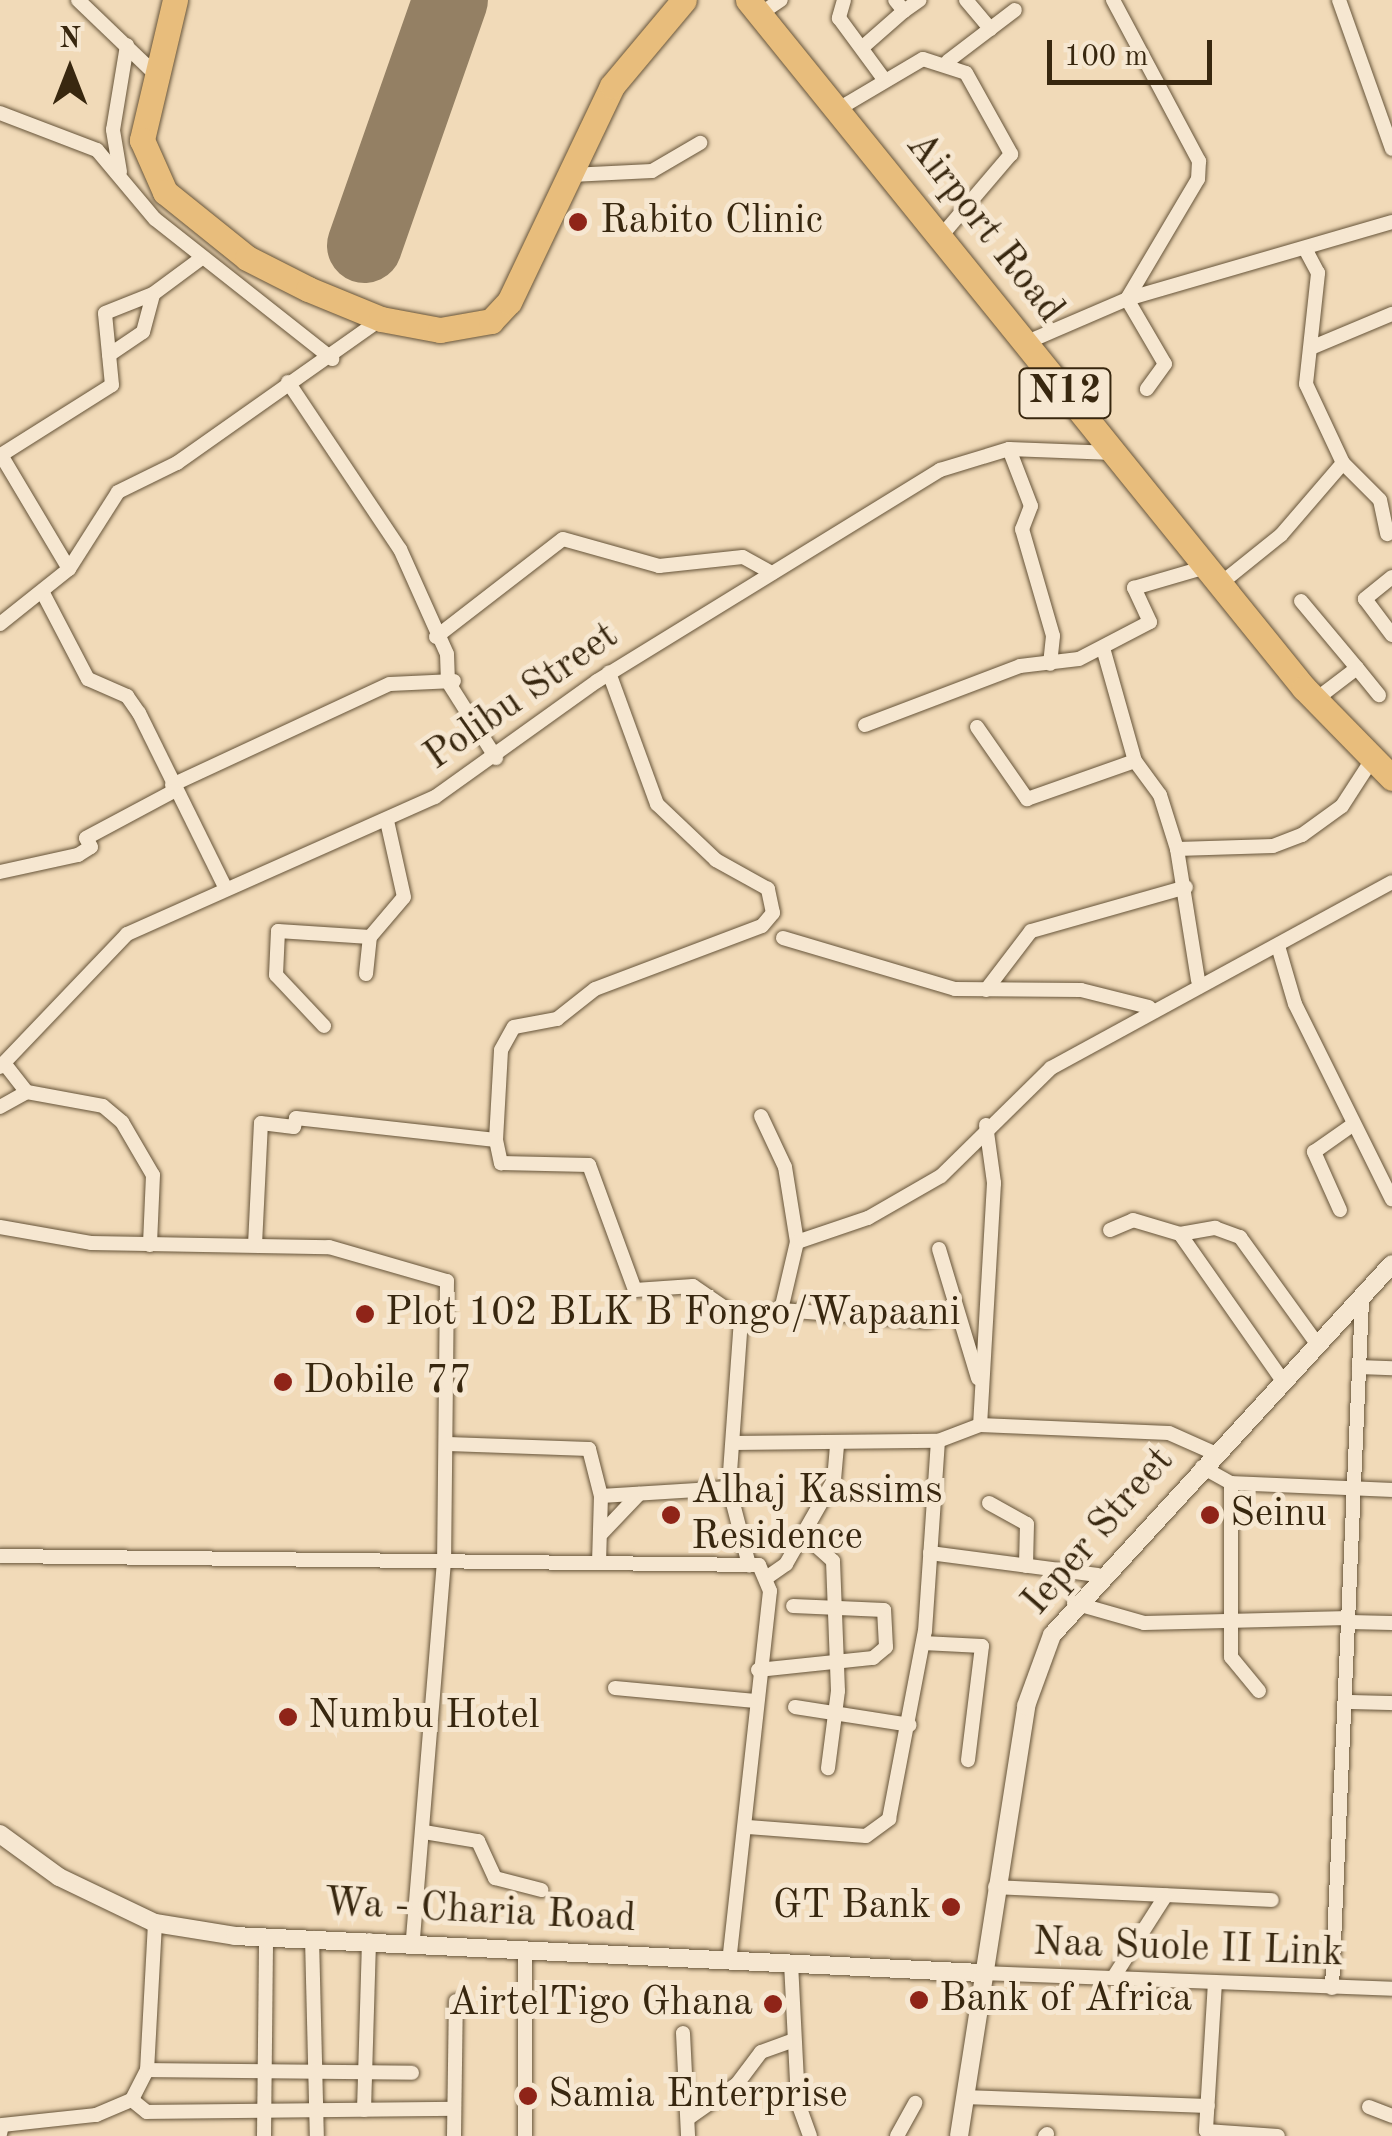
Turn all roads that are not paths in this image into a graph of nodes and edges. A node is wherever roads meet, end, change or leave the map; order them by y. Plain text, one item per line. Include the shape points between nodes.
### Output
1 (78, 0) edge
2 (175, 0) edge
3 (684, 0) edge
4 (844, 0) edge
5 (920, 0) edge
6 (966, 0) edge
7 (1113, 0) edge
8 (1339, 0) edge
9 (763, 4) edge
10 (900, 6) edge
11 (1015, 10) dead end
12 (990, 29) junction
13 (127, 45) junction
14 (864, 46) junction
15 (948, 61) junction
16 (152, 71) junction
17 (883, 78) junction
18 (840, 108) junction
19 (0, 113) edge
20 (1387, 122) edge
21 (700, 144) dead end
22 (1392, 149) edge
23 (120, 174) junction
24 (570, 175) junction
25 (1392, 222) edge
26 (942, 235) junction
27 (1305, 249) junction
28 (203, 257) junction
29 (153, 294) junction
30 (1127, 299) junction
31 (1392, 314) edge
32 (382, 319) junction
33 (1025, 343) junction
34 (1313, 346) junction
35 (109, 355) junction
36 (332, 359) junction
37 (288, 382) junction
38 (1147, 389) dead end
39 (1009, 448) junction
40 (1114, 453) junction
41 (1342, 463) junction
42 (1387, 534) dead end
43 (69, 569) junction
44 (772, 573) junction
45 (1213, 575) junction
46 (1392, 578) edge
47 (44, 596) junction
48 (1301, 601) dead end
49 (0, 624) edge
50 (1392, 635) edge
51 (436, 637) junction
52 (1103, 648) junction
53 (1050, 664) junction
54 (1357, 668) junction
55 (609, 674) junction
56 (454, 681) junction
57 (1379, 695) dead end
58 (1314, 700) junction
59 (865, 725) dead end
60 (978, 727) dead end
61 (496, 758) junction
62 (1373, 758) junction
63 (1134, 761) junction
64 (1392, 778) edge
65 (174, 788) junction
66 (388, 820) junction
67 (1177, 849) junction
68 (0, 872) edge
69 (1392, 882) edge
70 (1186, 887) junction
71 (226, 889) junction
72 (370, 937) junction
73 (784, 938) dead end
74 (1278, 946) junction
75 (366, 974) dead end
76 (1198, 980) junction
77 (986, 990) junction
78 (1149, 1007) junction
79 (324, 1026) dead end
80 (2, 1065) edge
81 (26, 1092) junction
82 (0, 1107) edge
83 (762, 1116) dead end
84 (986, 1125) junction
85 (1351, 1126) junction
86 (496, 1140) junction
87 (1392, 1199) edge
88 (1340, 1210) dead end
89 (0, 1227) edge
90 (1110, 1230) dead end
91 (1180, 1234) junction
92 (797, 1242) junction
93 (150, 1245) junction
94 (256, 1245) junction
95 (939, 1249) dead end
96 (1392, 1264) edge
97 (1362, 1300) junction
98 (782, 1310) junction
99 (957, 1313) junction
100 (741, 1319) junction
101 (1318, 1344) junction
102 (1359, 1367) junction
103 (1392, 1368) edge
104 (1283, 1381) junction
105 (981, 1388) junction
106 (980, 1425) junction
107 (938, 1441) junction
108 (733, 1443) junction
109 (837, 1443) junction
110 (448, 1444) junction
111 (1208, 1460) junction
112 (1232, 1483) junction
113 (729, 1488) junction
114 (1351, 1489) junction
115 (1392, 1490) edge
116 (640, 1494) junction
117 (601, 1496) junction
118 (989, 1503) dead end
119 (602, 1533) junction
120 (802, 1533) junction
121 (930, 1553) junction
122 (0, 1556) edge
123 (444, 1562) junction
124 (598, 1563) junction
125 (748, 1564) junction
126 (1026, 1566) junction
127 (1098, 1575) junction
128 (769, 1576) junction
129 (1074, 1604) junction
130 (834, 1605) junction
131 (793, 1606) dead end
132 (1349, 1620) junction
133 (1232, 1621) junction
134 (1392, 1623) edge
135 (923, 1643) junction
136 (836, 1661) junction
137 (758, 1670) junction
138 (614, 1688) dead end
139 (1259, 1691) dead end
140 (755, 1701) junction
141 (1348, 1702) junction
142 (1392, 1702) edge
143 (795, 1707) dead end
144 (835, 1714) junction
145 (910, 1725) junction
146 (968, 1760) dead end
147 (828, 1768) dead end
148 (748, 1826) junction
149 (424, 1832) junction
150 (0, 1834) edge
151 (995, 1887) junction
152 (541, 1890) dead end
153 (1118, 1892) junction
154 (1166, 1895) junction
155 (1272, 1900) dead end
156 (1147, 1918) junction
157 (154, 1923) junction
158 (266, 1937) junction
159 (312, 1938) junction
160 (368, 1940) junction
161 (414, 1941) junction
162 (525, 1950) junction
163 (730, 1960) junction
164 (790, 1963) junction
165 (982, 1973) junction
166 (1113, 1978) junction
167 (1215, 1982) junction
168 (1332, 1988) junction
169 (1392, 1990) edge
170 (456, 2001) dead end
171 (683, 2033) dead end
172 (791, 2041) junction
173 (147, 2070) junction
174 (316, 2070) junction
175 (264, 2071) junction
176 (364, 2072) junction
177 (412, 2073) dead end
178 (964, 2097) junction
179 (132, 2100) junction
180 (915, 2103) dead end
181 (1208, 2106) junction
182 (1369, 2107) dead end
183 (452, 2109) junction
184 (364, 2110) junction
185 (316, 2112) junction
186 (263, 2114) junction
187 (1392, 2116) edge
188 (690, 2117) junction
189 (36, 2129) edge
190 (0, 2134) edge
191 (264, 2136) edge
192 (317, 2136) edge
193 (454, 2136) edge
194 (525, 2136) edge
195 (688, 2136) edge
196 (810, 2136) edge
197 (897, 2136) edge
198 (959, 2136) edge
199 (1278, 2136) edge

1 - 13 street
2 - 16 highway
3 - 24 highway via 620,73
4 - 14 street via 839,18
5 - 10 street
6 - 12 street
7 - 30 street via 1200,161 1198,179
8 - 20 street
9 - 18 highway, Airport Road / N12
10 - 14 street
11 - 12 street
12 - 15 street
13 - 16 street
13 - 23 street via 113,130
14 - 17 street
15 - 17 street via 923,59
15 - 26 street via 1003,126 1011,154
16 - 32 highway via 142,140 165,192 247,258
17 - 18 street
18 - 26 highway, Airport Road / N12
19 - 23 street via 96,150
20 - 22 street
21 - 24 street via 652,171
23 - 28 street via 155,219
24 - 32 highway via 525,275 490,321 440,330
25 - 27 street
26 - 33 highway, Airport Road / N12
27 - 30 street
27 - 34 street via 1318,273
28 - 29 street
28 - 36 street
29 - 35 street via 143,332
29 - 35 street via 105,313
30 - 33 street
30 - 38 street via 1166,364
31 - 34 street
32 - 36 street
33 - 40 highway, Airport Road / N12
34 - 41 street via 1306,384
35 - 43 street via 112,385 1,455
36 - 37 street
37 - 43 street via 177,463 118,492
37 - 51 street via 400,549
39 - 40 street, Polibu Street
39 - 44 street, Polibu Street via 956,462
39 - 53 street via 1031,506 1022,529 1053,636
40 - 45 highway, Airport Road / N12
41 - 42 street via 1380,500
41 - 45 street via 1281,535
43 - 47 street
44 - 51 street via 743,558 659,566 563,539
44 - 55 street, Polibu Street
45 - 52 street via 1134,588 1150,622
45 - 58 highway, Airport Road / N12
46 - 50 street via 1365,598
47 - 49 street
47 - 65 street via 88,679 127,696 139,713
48 - 54 street
51 - 56 street
52 - 53 street
52 - 63 street
53 - 59 street via 919,699
54 - 57 street
54 - 58 street
55 - 61 street, Polibu Street
55 - 86 street via 650,794 716,860 768,889 773,913 762,926 595,989 556,1019 514,1027 501,1050
56 - 61 street
56 - 65 street via 390,684
58 - 62 highway, Airport Road / N12
60 - 63 street via 1027,799
61 - 66 street, Polibu Street
62 - 64 highway, Airport Road / N12
62 - 67 street via 1342,806 1302,835 1273,846
63 - 67 street via 1160,795
65 - 68 street via 86,838 92,847 78,855
65 - 71 street
66 - 71 street, Polibu Street
66 - 72 street via 404,897
67 - 70 street
69 - 74 street
70 - 76 street
70 - 77 street via 1031,931
71 - 80 street, Polibu Street via 107,948
72 - 75 street
72 - 79 street via 278,932 276,975
73 - 77 street via 955,990
74 - 76 street
74 - 85 street
76 - 78 street
77 - 78 street via 1081,990
78 - 84 street via 1051,1068
80 - 81 street
81 - 82 street
81 - 93 street via 103,1106 122,1122 153,1176
83 - 92 street via 786,1168
84 - 92 street via 942,1176 868,1218
84 - 105 street via 994,1183
85 - 87 street
85 - 88 street via 1314,1152
86 - 94 street via 296,1118 294,1126 262,1123
86 - 100 street via 501,1163 589,1165 638,1293 694,1286
89 - 93 street
90 - 91 street via 1132,1220
91 - 101 street via 1215,1228 1240,1237
91 - 104 street
92 - 98 street
93 - 94 street
94 - 110 street via 329,1247 441,1273
95 - 99 street
96 - 97 street, Ieper Street
97 - 101 street, Ieper Street
97 - 102 street
98 - 99 street via 927,1321
98 - 100 street
99 - 105 street
100 - 108 street
101 - 104 street, Ieper Street
102 - 103 street
102 - 114 street
104 - 111 street, Ieper Street
105 - 106 street
106 - 107 street
106 - 111 street via 1169,1433
107 - 109 street
107 - 121 street
108 - 109 street
108 - 113 street
109 - 120 street via 834,1480
110 - 117 street via 589,1450
110 - 123 street
111 - 112 street
111 - 127 street, Ieper Street
112 - 114 street
112 - 133 street
113 - 116 street
113 - 125 street
114 - 115 street
114 - 132 street
116 - 117 street
116 - 119 street
117 - 119 street
118 - 126 street via 1027,1524
119 - 124 street
120 - 128 street
120 - 130 street via 830,1550
121 - 126 street
121 - 135 street
122 - 123 street
123 - 124 street
123 - 149 street
124 - 125 street
125 - 128 street
126 - 127 street
127 - 129 street, Ieper Street
128 - 137 street
129 - 133 street via 1144,1624
129 - 151 street, Ieper Street via 1032,1682
130 - 131 street
130 - 136 street
130 - 136 street via 884,1610 888,1636 878,1656
132 - 133 street
132 - 134 street
132 - 141 street
133 - 139 street via 1231,1657
135 - 145 street
135 - 146 street via 982,1646
136 - 137 street
136 - 144 street
137 - 140 street
138 - 140 street
140 - 148 street
141 - 142 street
141 - 168 street
143 - 144 street
144 - 145 street
144 - 147 street
145 - 148 street via 889,1819 866,1836
148 - 163 street
149 - 152 street via 478,1842 495,1878
149 - 161 street
150 - 157 street, Wa - Charia Road via 58,1878
151 - 153 street
151 - 165 street, Ieper Street
153 - 154 street
153 - 156 street
154 - 155 street
154 - 156 street
156 - 166 street
157 - 158 street, Wa - Charia Road
157 - 173 street
158 - 159 street, Wa - Charia Road
158 - 175 street
159 - 160 street, Wa - Charia Road
159 - 174 street
160 - 161 street, Wa - Charia Road
160 - 176 street
161 - 162 street, Wa - Charia Road
162 - 163 street, Wa - Charia Road
162 - 194 street
163 - 164 street, Wa - Charia Road
164 - 165 street, Wa - Charia Road
164 - 172 street
165 - 166 street, Naa Suole II Link
165 - 178 street, Ieper Street
166 - 167 street, Naa Suole II Link
167 - 168 street, Naa Suole II Link
167 - 181 street
168 - 169 street, Naa Suole II Link
170 - 183 street
171 - 188 street
172 - 188 street via 761,2052 737,2084
172 - 196 street
173 - 175 street
173 - 179 street
174 - 175 street
174 - 176 street
174 - 185 street
175 - 186 street
176 - 177 street
176 - 184 street
178 - 181 street
178 - 198 street, Ieper Street
179 - 186 street via 147,2112
179 - 189 street
180 - 197 street
181 - 199 street via 1206,2131
182 - 187 street
183 - 184 street
183 - 193 street
184 - 185 street
185 - 186 street
185 - 192 street
186 - 191 street
188 - 195 street
189 - 190 street via 2,2125

